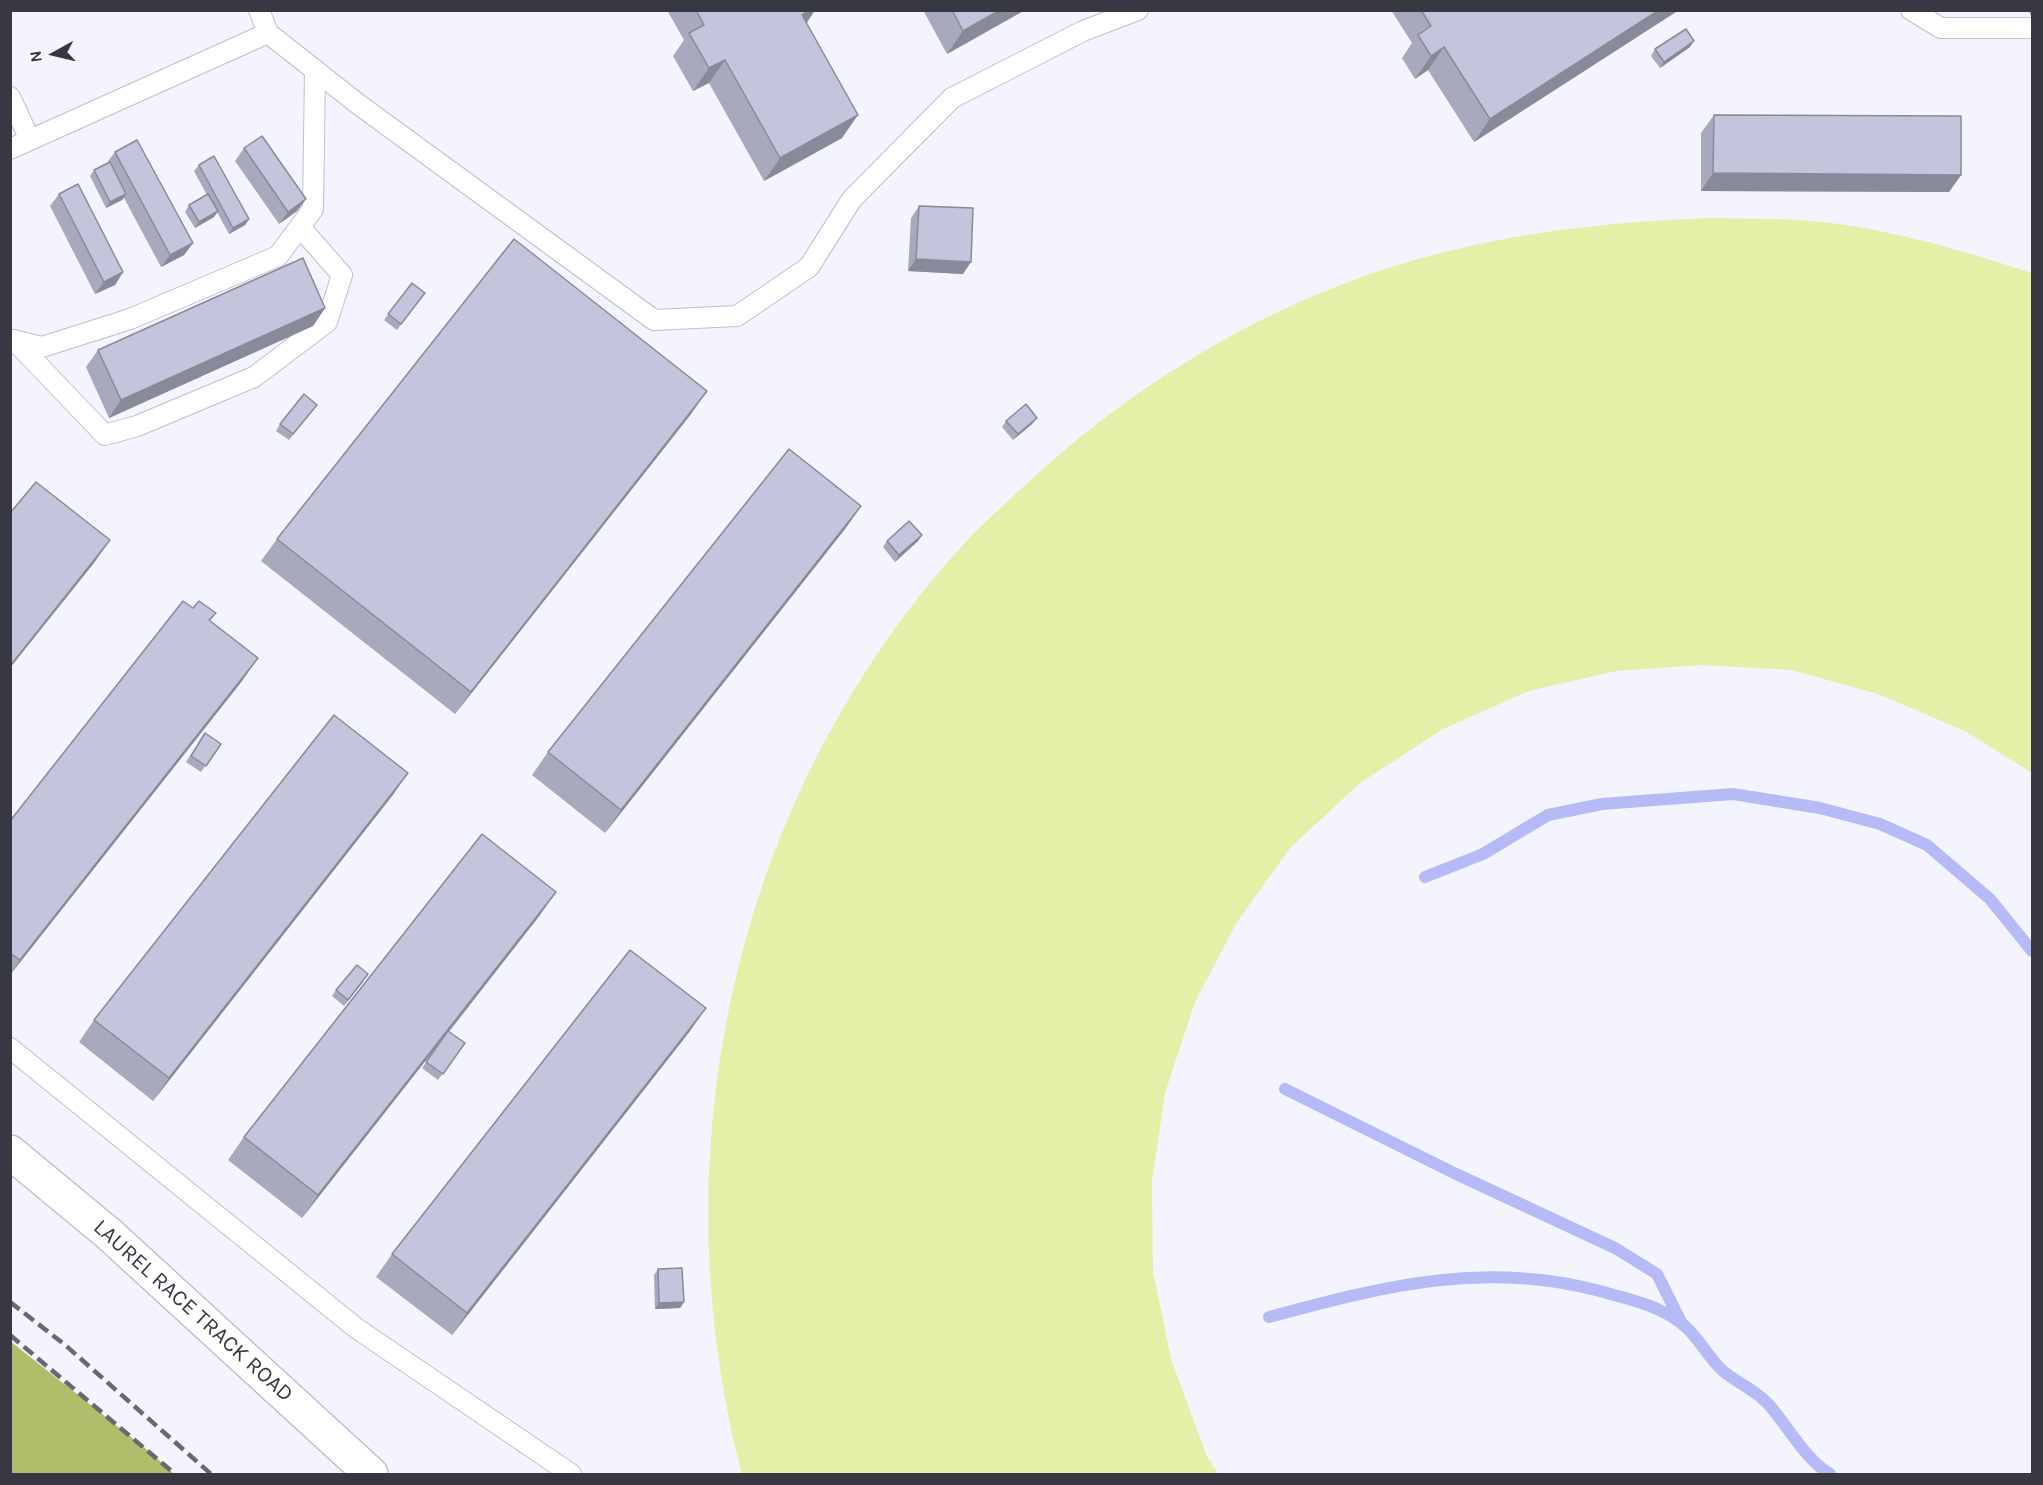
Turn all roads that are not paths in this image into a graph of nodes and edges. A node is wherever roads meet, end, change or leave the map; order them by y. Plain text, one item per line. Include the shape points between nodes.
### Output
1 (259, 10) edge
2 (1138, 10) edge
3 (1911, 10) edge
4 (2032, 28) edge
5 (268, 33) junction
6 (315, 70) junction
7 (10, 97) edge
8 (30, 140) junction
9 (10, 149) edge
10 (300, 227) junction
11 (12, 340) edge
12 (10, 1048) edge
13 (10, 1152) edge
14 (371, 1474) edge
15 (571, 1474) edge

1 - 5 lane
2 - 6 lane via 1083,31 952,98 852,199 809,267 737,316 654,320
3 - 4 lane via 1941,28
5 - 6 lane
5 - 8 lane
6 - 10 lane via 313,209
7 - 8 lane
8 - 9 lane
10 - 11 lane via 278,256 130,319 42,347
10 - 11 lane via 342,275 327,322 254,377 137,426 105,435
12 - 15 lane via 356,1328
13 - 14 street, LAUREL RACE TRACK ROAD via 109,1234

